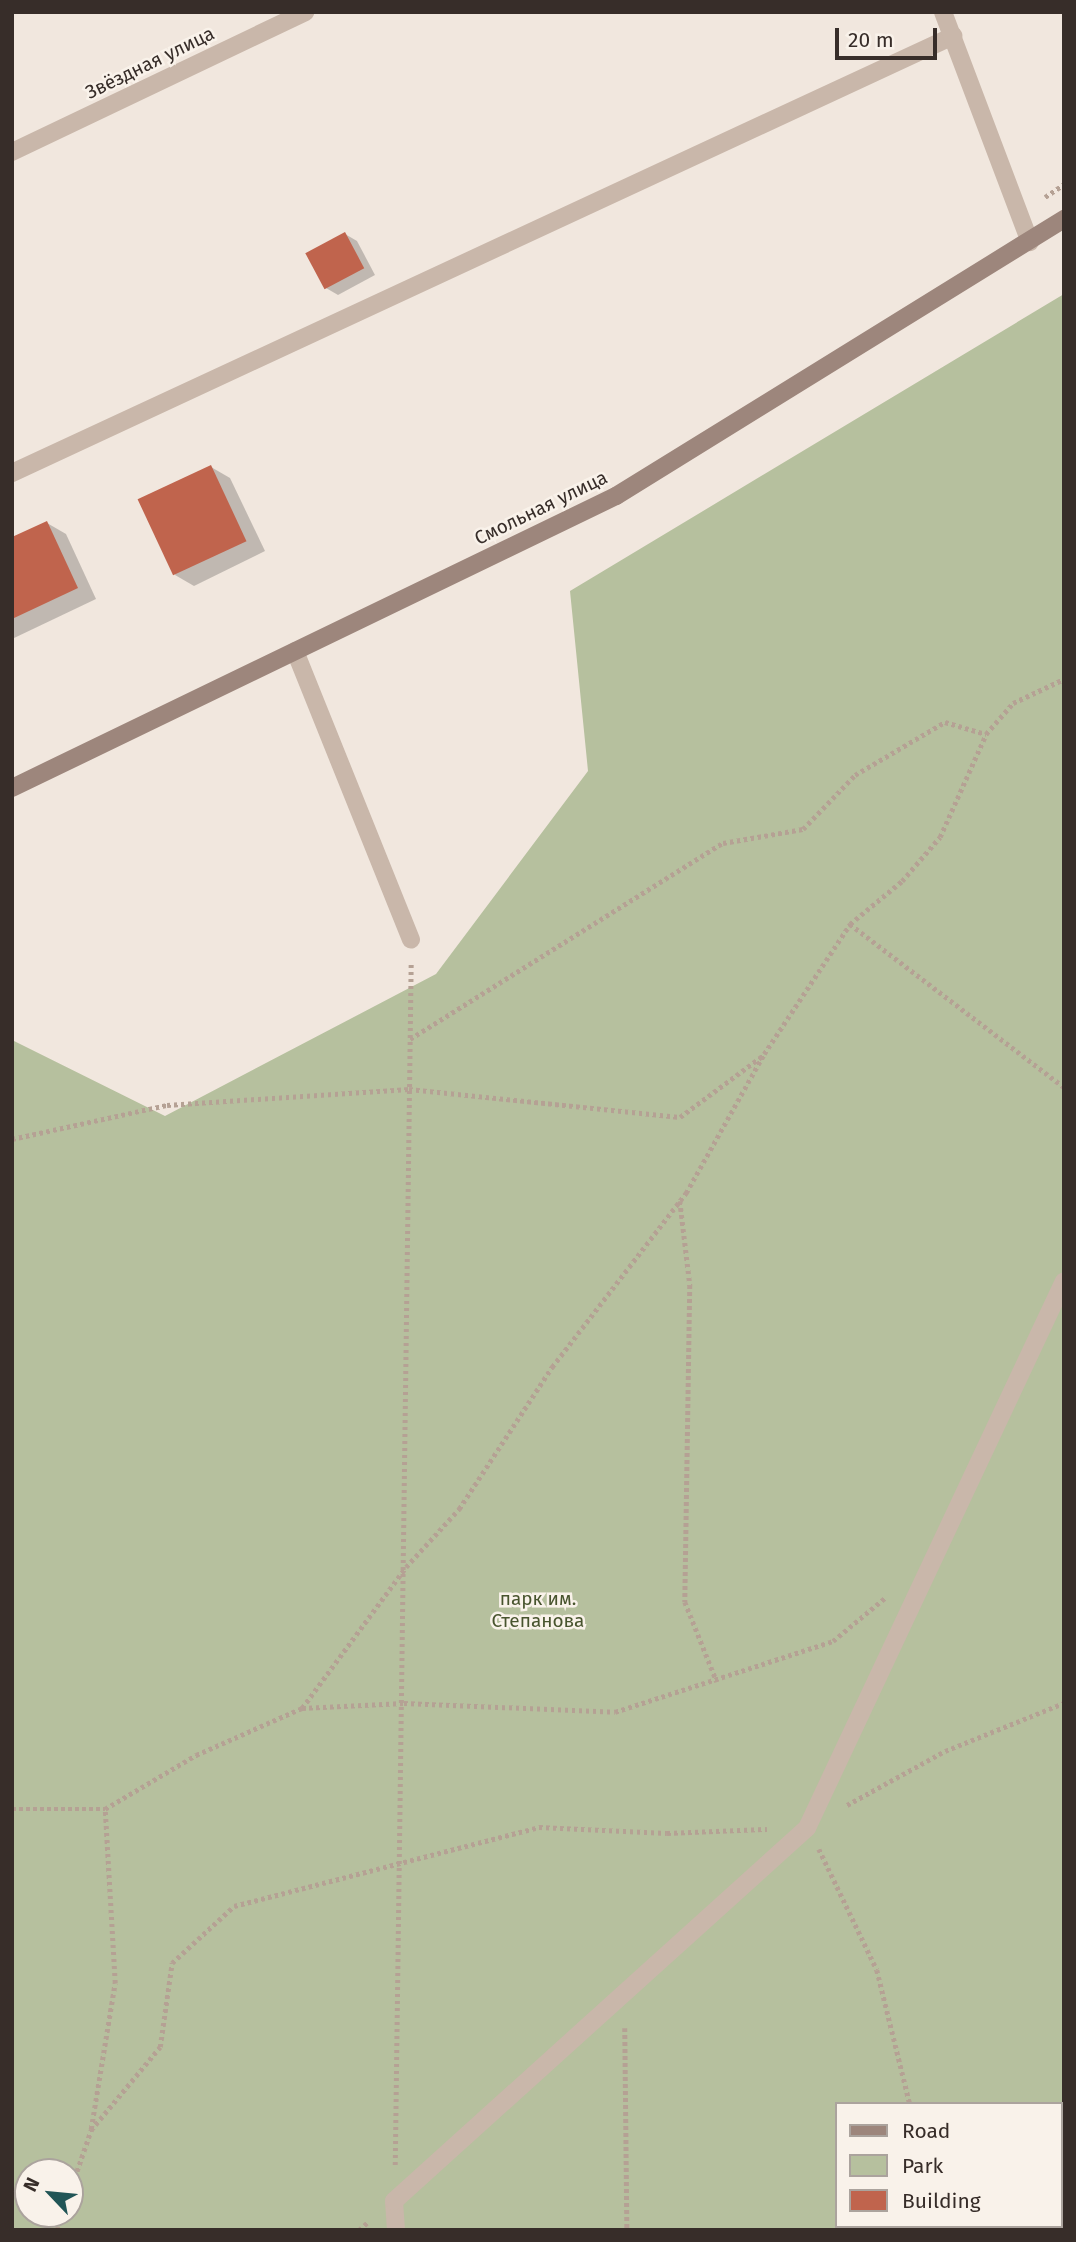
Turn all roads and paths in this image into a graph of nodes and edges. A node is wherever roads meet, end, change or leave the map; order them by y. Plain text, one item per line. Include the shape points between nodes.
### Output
1 (305, 12) edge
2 (943, 12) edge
3 (953, 36) junction
4 (12, 152) edge
5 (1064, 184) edge
6 (1020, 215) junction
7 (1064, 219) edge
8 (1030, 242) junction
9 (12, 473) edge
10 (296, 651) junction
11 (1064, 680) edge
12 (986, 734) junction
13 (12, 788) edge
14 (850, 924) junction
15 (411, 940) joint
16 (410, 1039) junction
17 (764, 1054) junction
18 (1064, 1087) edge
19 (409, 1089) junction
20 (12, 1139) edge
21 (680, 1201) junction
22 (1064, 1281) edge
23 (927, 1563) junction
24 (406, 1567) junction
25 (717, 1682) junction
26 (404, 1703) junction
27 (1064, 1703) edge
28 (302, 1708) junction
29 (12, 1809) edge
30 (105, 1809) junction
31 (807, 1828) junction
32 (401, 1866) junction
33 (626, 1997) junction
34 (910, 2102) edge
35 (91, 2130) junction
36 (81, 2158) edge
37 (394, 2201) junction
38 (396, 2230) edge
39 (627, 2230) edge

1 - 4 street, Звёздная улица
2 - 3 street
3 - 6 street
3 - 9 street
5 - 6 path
6 - 8 street
7 - 8 main road, Смольная улица
8 - 10 main road, Смольная улица via 616,496
10 - 13 main road, Смольная улица
10 - 15 street
11 - 12 path via 1013,703
12 - 14 path via 940,837 902,881
12 - 16 path via 945,722 855,775 803,829 723,843
14 - 17 path
14 - 18 path
15 - 16 path
16 - 19 path
17 - 19 path via 680,1117
17 - 21 path
19 - 20 path via 167,1105
19 - 24 path
21 - 24 path via 552,1367 459,1508
21 - 25 path via 690,1285 685,1602
22 - 23 street
23 - 25 path via 832,1641
23 - 31 street
24 - 26 path
24 - 28 path
25 - 26 path via 615,1712
26 - 28 path
26 - 32 path
27 - 31 path via 945,1751
28 - 30 path via 196,1755
29 - 30 path
30 - 35 path via 115,1983
31 - 32 path via 667,1833 539,1827
31 - 33 street
31 - 34 path via 877,1970
32 - 35 path via 234,1906 172,1964 160,2048
32 - 37 path
33 - 37 street
33 - 39 path via 622,2121
35 - 36 path
37 - 38 street

